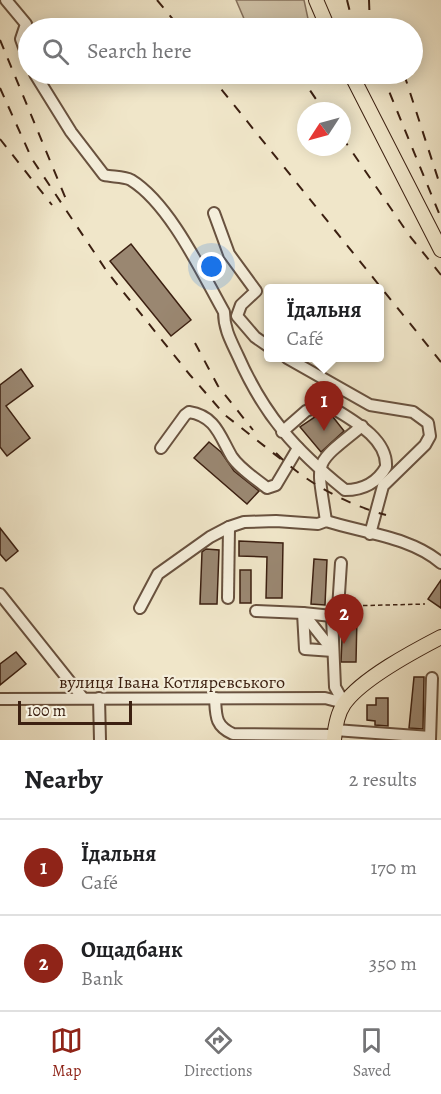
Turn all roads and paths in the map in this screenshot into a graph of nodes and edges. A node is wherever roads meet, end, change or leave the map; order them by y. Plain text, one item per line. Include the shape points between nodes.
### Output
1 (6, 0) edge
2 (316, 0) edge
3 (21, 18) edge
4 (324, 18) edge
5 (41, 84) edge
6 (356, 84) edge
7 (214, 213) dead end
8 (441, 250) edge
9 (264, 343) edge
10 (296, 362) edge
11 (362, 426) junction
12 (282, 432) junction
13 (161, 448) dead end
14 (298, 448) junction
15 (318, 468) junction
16 (326, 522) junction
17 (229, 527) junction
18 (366, 533) junction
19 (341, 563) dead end
20 (441, 563) edge
21 (0, 594) edge
22 (228, 598) dead end
23 (425, 604) dead end
24 (339, 606) junction
25 (140, 608) dead end
26 (256, 611) dead end
27 (303, 613) junction
28 (332, 616) junction
29 (441, 637) edge
30 (333, 651) junction
31 (432, 678) dead end
32 (83, 698) junction
33 (99, 698) junction
34 (215, 698) junction
35 (0, 699) edge
36 (344, 703) junction
37 (335, 735) edge
38 (430, 738) edge
39 (100, 740) edge

1 - 3 street
2 - 4 main road
5 - 12 street via 104,175 129,179 174,225 224,312 224,325 251,386
6 - 8 main road
7 - 9 street via 229,254 256,291 240,305 237,316
10 - 18 street via 370,405 412,412 428,423 430,436 425,445 383,486
11 - 12 street via 325,403 306,411
11 - 15 street via 323,457
11 - 15 street via 386,461 382,474 372,484 345,490
12 - 14 street
13 - 14 street via 185,415 198,413 221,432 233,458 267,488 276,485
14 - 15 street
15 - 16 street
16 - 17 street via 244,522
16 - 18 street
17 - 22 street
17 - 25 street via 158,574
18 - 20 street via 414,546
19 - 24 street
21 - 32 street
23 - 24 path
24 - 28 street
26 - 27 street
27 - 28 street
27 - 30 street
27 - 30 street via 305,649
28 - 30 street
29 - 36 main road via 406,655
30 - 36 street via 335,687
31 - 38 street
32 - 33 street, вулиця Івана Котляревського
32 - 35 street, вулиця Івана Котляревського
33 - 34 street, вулиця Івана Котляревського
33 - 39 street
34 - 36 street, вулиця Івана Котляревського via 325,698
34 - 37 street via 216,721 233,734
36 - 37 main road
37 - 38 street

